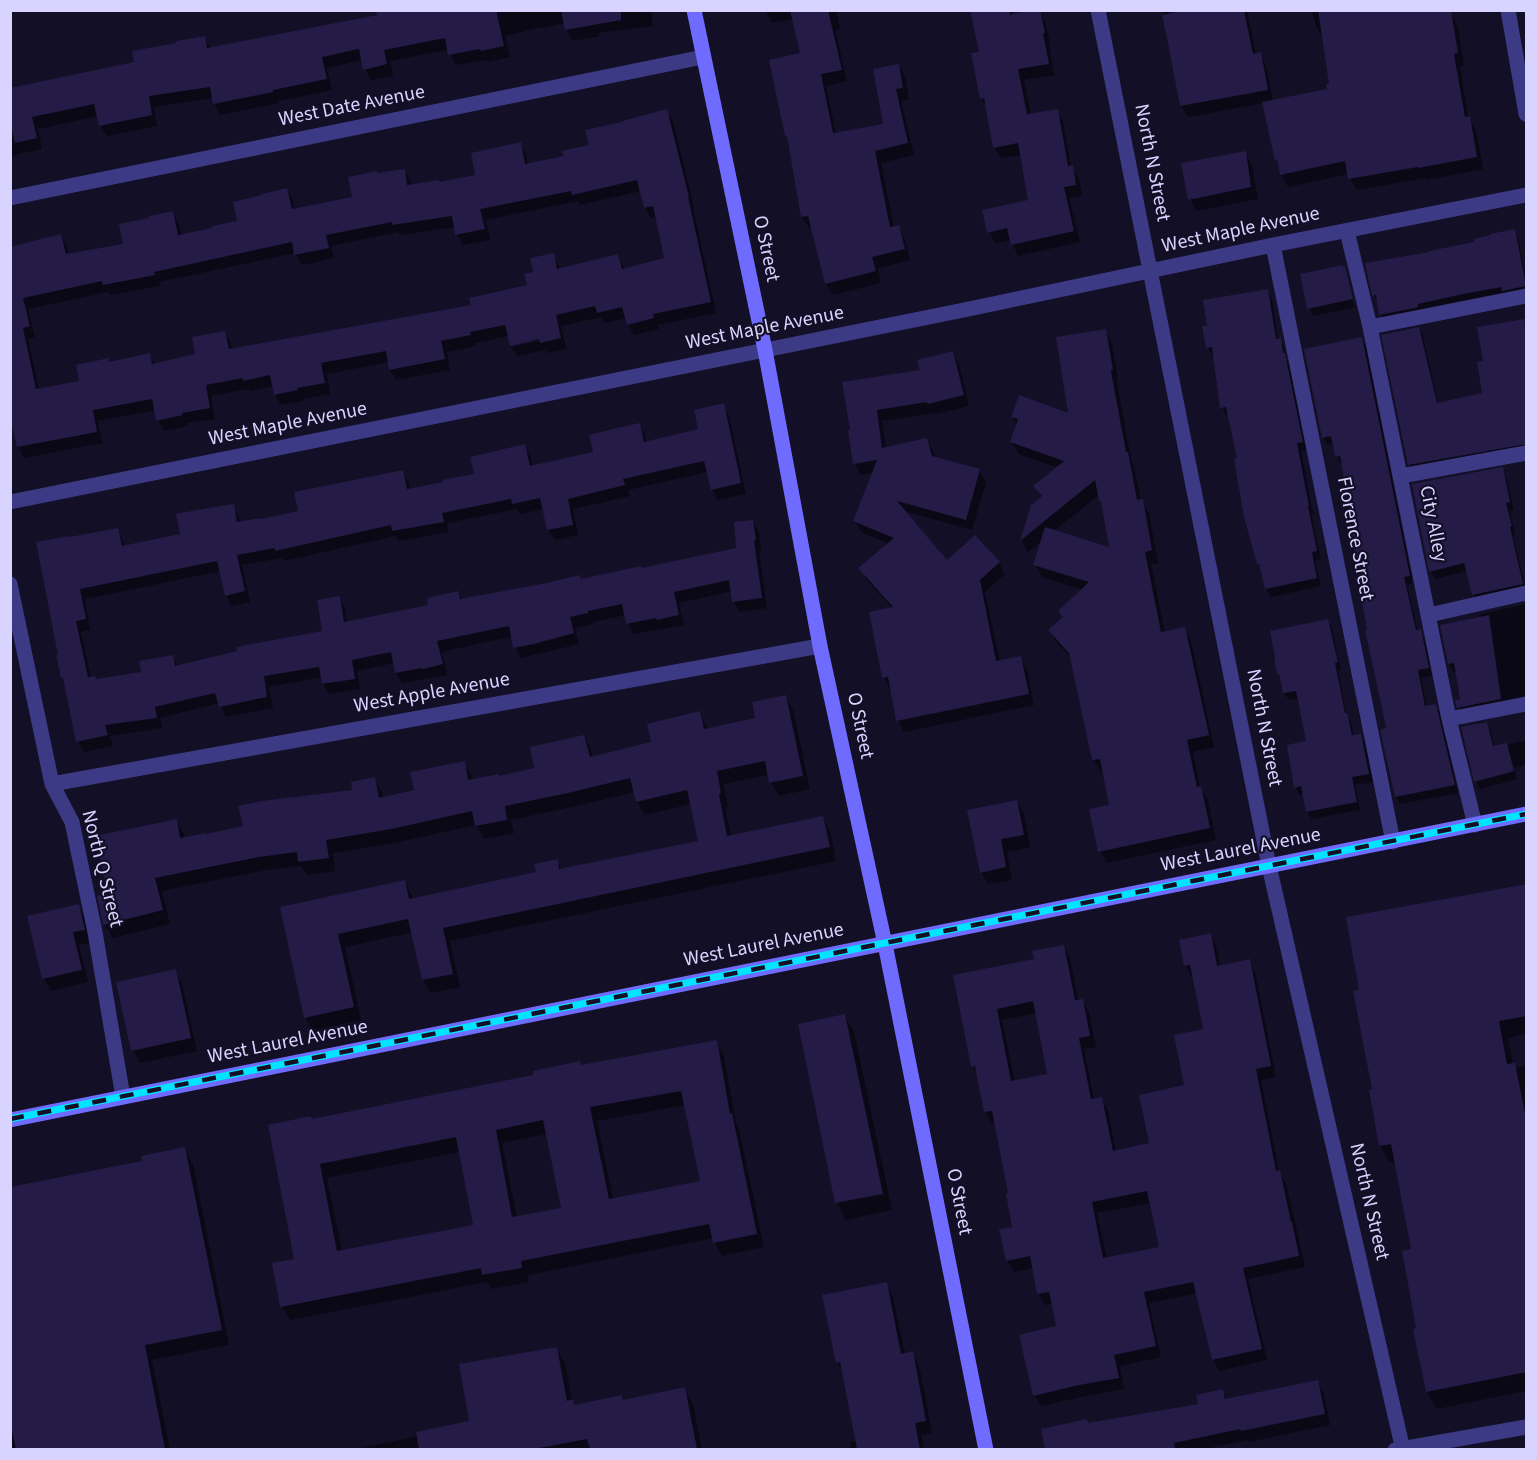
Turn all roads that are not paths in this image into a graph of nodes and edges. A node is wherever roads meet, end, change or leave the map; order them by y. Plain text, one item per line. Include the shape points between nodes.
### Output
1 (694, 10) edge
2 (1098, 10) edge
3 (1508, 10) edge
4 (703, 57) junction
5 (1527, 114) edge
6 (1527, 195) edge
7 (10, 198) edge
8 (1347, 231) junction
9 (1273, 245) junction
10 (1151, 271) junction
11 (1527, 296) edge
12 (1370, 327) junction
13 (765, 350) junction
14 (1527, 453) edge
15 (1401, 476) junction
16 (10, 502) edge
17 (10, 584) edge
18 (1527, 593) edge
19 (1429, 615) junction
20 (820, 646) junction
21 (1527, 704) edge
22 (1449, 719) junction
23 (52, 784) junction
24 (1527, 814) edge
25 (1475, 825) junction
26 (1394, 842) junction
27 (1269, 866) junction
28 (885, 944) junction
29 (123, 1097) junction
30 (10, 1120) edge
31 (1527, 1427) edge
32 (986, 1449) edge
33 (1400, 1449) edge

1 - 4 street, O Street
2 - 10 street, North N Street
3 - 5 street
4 - 7 street, West Date Avenue
4 - 13 street, O Street
6 - 8 street, West Maple Avenue
8 - 9 street, West Maple Avenue
8 - 12 street, City Alley
9 - 10 street, West Maple Avenue
9 - 26 street, Florence Street
10 - 13 street, West Maple Avenue
10 - 27 street, North N Street
11 - 12 street
12 - 15 street, City Alley
13 - 16 street, West Maple Avenue
13 - 20 street, O Street
14 - 15 street
15 - 19 street, City Alley
17 - 23 street, North Q Street
18 - 19 street
19 - 22 street, City Alley
20 - 23 street, West Apple Avenue
20 - 28 street, O Street
21 - 22 street
22 - 25 street, City Alley
23 - 29 street, North Q Street via 72,822
24 - 25 street, West Laurel Avenue
25 - 26 street, West Laurel Avenue
26 - 27 street, West Laurel Avenue
27 - 28 street, West Laurel Avenue
27 - 33 street, North N Street
28 - 29 street, West Laurel Avenue
28 - 32 street, O Street
29 - 30 street, West Laurel Avenue
31 - 33 street

